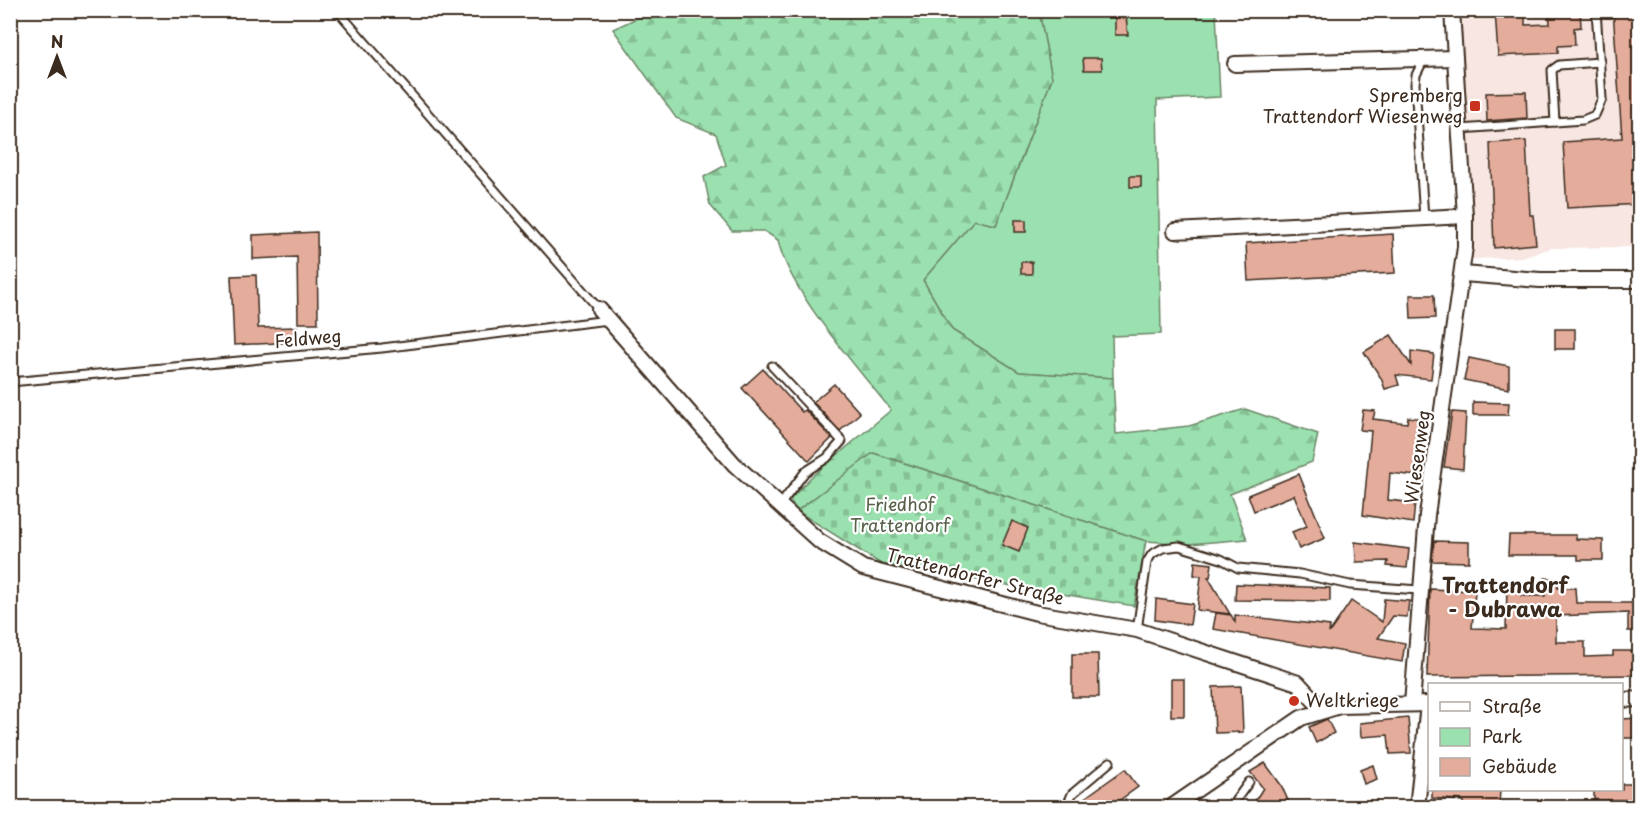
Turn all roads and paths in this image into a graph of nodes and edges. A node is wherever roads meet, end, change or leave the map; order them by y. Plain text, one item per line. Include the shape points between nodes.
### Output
1 (337, 10) edge
2 (1452, 10) edge
3 (1596, 10) edge
4 (1455, 58) junction
5 (1424, 59) junction
6 (1600, 62) junction
7 (1234, 64) dead end
8 (1555, 122) junction
9 (1460, 129) junction
10 (1465, 216) junction
11 (1424, 218) junction
12 (1175, 231) dead end
13 (1463, 274) junction
14 (1640, 280) edge
15 (603, 314) junction
16 (772, 366) dead end
17 (10, 382) edge
18 (778, 507) junction
19 (1419, 590) junction
20 (1137, 630) junction
21 (1640, 699) edge
22 (1623, 700) edge
23 (1412, 704) junction
24 (1428, 704) edge
25 (1322, 710) junction
26 (1428, 713) edge
27 (1110, 762) dead end
28 (1249, 782) dead end
29 (1066, 807) edge
30 (1170, 807) edge
31 (1230, 807) edge
32 (1417, 807) edge

1 - 15 lane
2 - 4 street, Wiesenweg
3 - 6 lane
4 - 5 street
4 - 9 street, Wiesenweg
5 - 7 street
5 - 11 lane via 1415,84
6 - 8 lane via 1599,111 1589,118
6 - 8 lane via 1558,65 1552,70
8 - 9 lane
9 - 10 street, Wiesenweg
10 - 11 street
10 - 13 street, Wiesenweg
11 - 12 street
13 - 14 street via 1540,280
13 - 19 street, Wiesenweg
15 - 17 lane, Feldweg via 382,348
15 - 18 street, Trattendorfer Straße via 734,464
16 - 18 lane via 842,441 827,458 805,472
18 - 20 street, Trattendorfer Straße via 819,541 863,568 1037,613
19 - 20 lane via 1350,585 1300,574 1238,568 1179,546 1163,548 1147,562
19 - 23 street, Wiesenweg
20 - 25 street, Trattendorfer Straße via 1298,683
21 - 22 street
23 - 24 street
23 - 25 street
25 - 30 street via 1278,732
26 - 32 street
27 - 29 lane via 1072,794
28 - 31 lane

